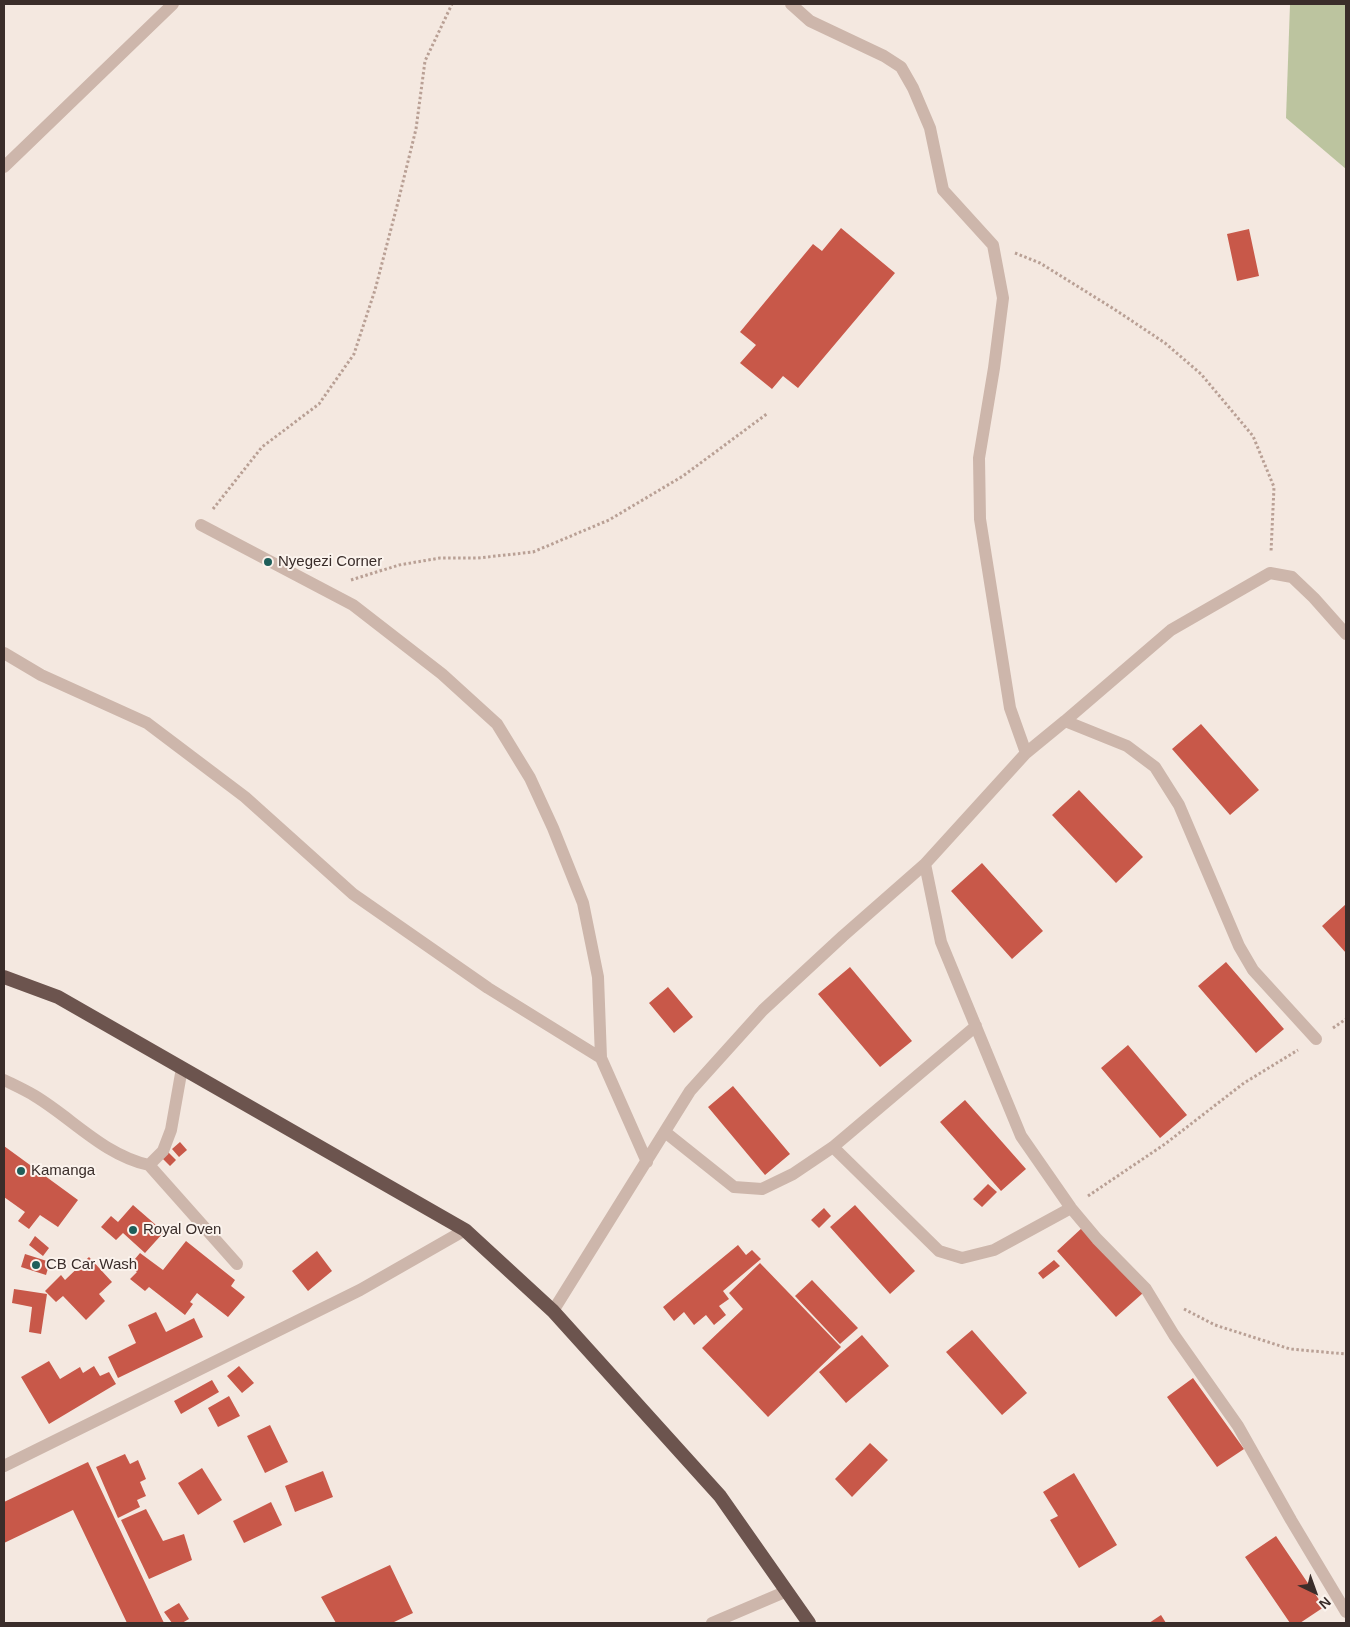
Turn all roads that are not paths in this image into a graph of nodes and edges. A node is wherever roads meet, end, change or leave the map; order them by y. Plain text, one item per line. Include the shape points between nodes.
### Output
1 (173, 4) edge
2 (791, 4) edge
3 (4, 167) edge
4 (201, 525) road end
5 (1346, 634) edge
6 (4, 653) edge
7 (1065, 721) junction
8 (1026, 753) junction
9 (925, 864) junction
10 (4, 977) edge
11 (976, 1026) junction
12 (1316, 1039) road end
13 (601, 1058) junction
14 (182, 1068) junction
15 (4, 1080) edge
16 (665, 1132) junction
17 (833, 1146) junction
18 (647, 1162) junction
19 (149, 1165) junction
20 (1071, 1208) junction
21 (464, 1230) junction
22 (237, 1264) dead end
23 (553, 1312) junction
24 (4, 1466) edge
25 (787, 1591) junction
26 (1346, 1612) edge
27 (712, 1623) edge
28 (809, 1623) edge

1 - 3 street
2 - 8 street via 810,22 901,67 930,128 943,190 993,245 1003,298 979,458 980,519 1010,708
4 - 13 street via 353,605 442,674 496,724 530,778 583,903 598,977
5 - 7 street via 1292,577 1270,573 1171,630
6 - 13 street via 42,675 147,723 244,797 353,894 488,988
7 - 8 street
7 - 12 street via 1127,746 1155,767 1179,805 1239,946 1253,970
8 - 9 street
9 - 11 street via 941,942
9 - 16 street via 763,1010 690,1091
10 - 14 highway via 58,997
11 - 17 street
11 - 20 street via 1021,1136
13 - 18 street
14 - 19 street via 171,1130 163,1151
14 - 21 highway
15 - 19 street via 35,1096 100,1144 135,1162
16 - 17 street via 734,1187 762,1189 792,1174
16 - 18 street
17 - 20 street via 939,1251 962,1258 994,1250
18 - 23 street
19 - 22 street
20 - 26 street via 1146,1289 1174,1336 1238,1426
21 - 23 highway
21 - 24 street via 360,1290
23 - 25 highway via 720,1496
25 - 27 street
25 - 28 highway

